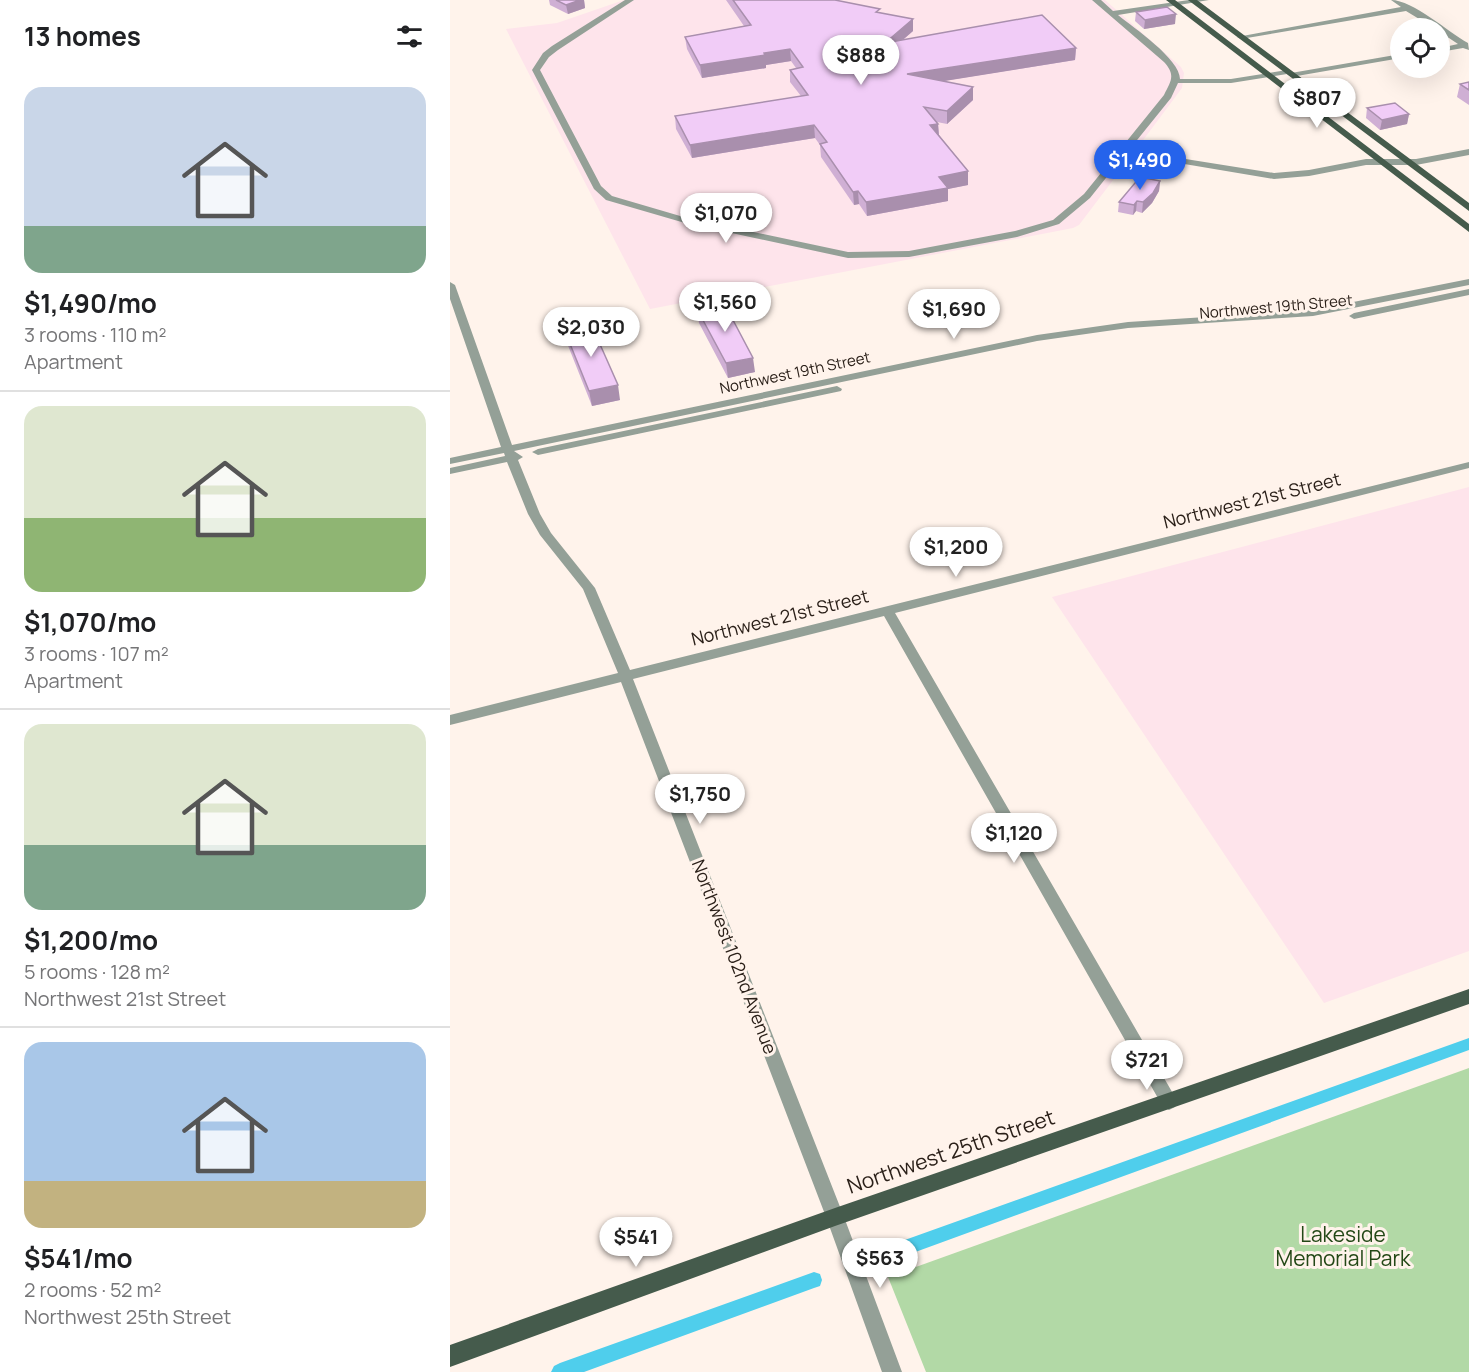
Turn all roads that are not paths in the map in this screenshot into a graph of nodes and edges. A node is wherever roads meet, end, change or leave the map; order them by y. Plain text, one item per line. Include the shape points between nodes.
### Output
1 (630, 0) edge
2 (1096, 0) edge
3 (1205, 0) edge
4 (1395, 0) edge
5 (1193, 1) edge
6 (1174, 2) edge
7 (1408, 8) junction
8 (1114, 13) junction
9 (1423, 18) edge
10 (1450, 35) edge
11 (1241, 37) junction
12 (1467, 46) edge
13 (1450, 49) edge
14 (1390, 58) edge
15 (1287, 72) junction
16 (1266, 74) junction
17 (1177, 79) junction
18 (1122, 151) junction
19 (1469, 152) edge
20 (1382, 162) junction
21 (1407, 162) junction
22 (1469, 208) edge
23 (1469, 229) edge
24 (1469, 282) edge
25 (450, 285) edge
26 (1469, 292) edge
27 (510, 453) junction
28 (450, 461) edge
29 (1469, 465) edge
30 (450, 471) edge
31 (887, 610) junction
32 (625, 676) junction
33 (450, 720) edge
34 (1469, 996) edge
35 (1169, 1102) junction
36 (835, 1217) junction
37 (450, 1356) edge
38 (892, 1372) edge

1 - 18 street via 555,48 536,70 597,187 624,205 827,252 859,256 909,254 1017,234 1056,222 1087,196
2 - 8 street
3 - 5 street
4 - 7 street
5 - 6 street
5 - 11 main road
6 - 8 street
6 - 16 main road
7 - 9 street
7 - 11 street
8 - 17 street via 1170,63
10 - 12 street
11 - 15 main road
12 - 13 street
14 - 15 street
15 - 16 street
15 - 21 main road
16 - 17 street via 1220,82
16 - 20 main road
17 - 18 street via 1168,96
18 - 20 street via 1130,156 1267,180 1311,178
19 - 21 street
20 - 21 street
20 - 23 main road
21 - 22 main road
24 - 27 street, Northwest 19th Street via 1313,313 1128,325 1037,338
25 - 27 street, Northwest 102nd Avenue
26 - 27 street, Northwest 19th Street via 1324,320 1066,342
27 - 28 street, Northwest 19th Street
27 - 30 street, Northwest 19th Street
27 - 32 street, Northwest 102nd Avenue via 546,535 589,588
29 - 31 street, Northwest 21st Street
31 - 32 street, Northwest 21st Street
31 - 35 street
32 - 33 street, Northwest 21st Street
32 - 36 street, Northwest 102nd Avenue
34 - 35 main road, Northwest 25th Street
35 - 36 main road, Northwest 25th Street
36 - 37 main road, Northwest 25th Street
36 - 38 street, Northwest 102nd Avenue

